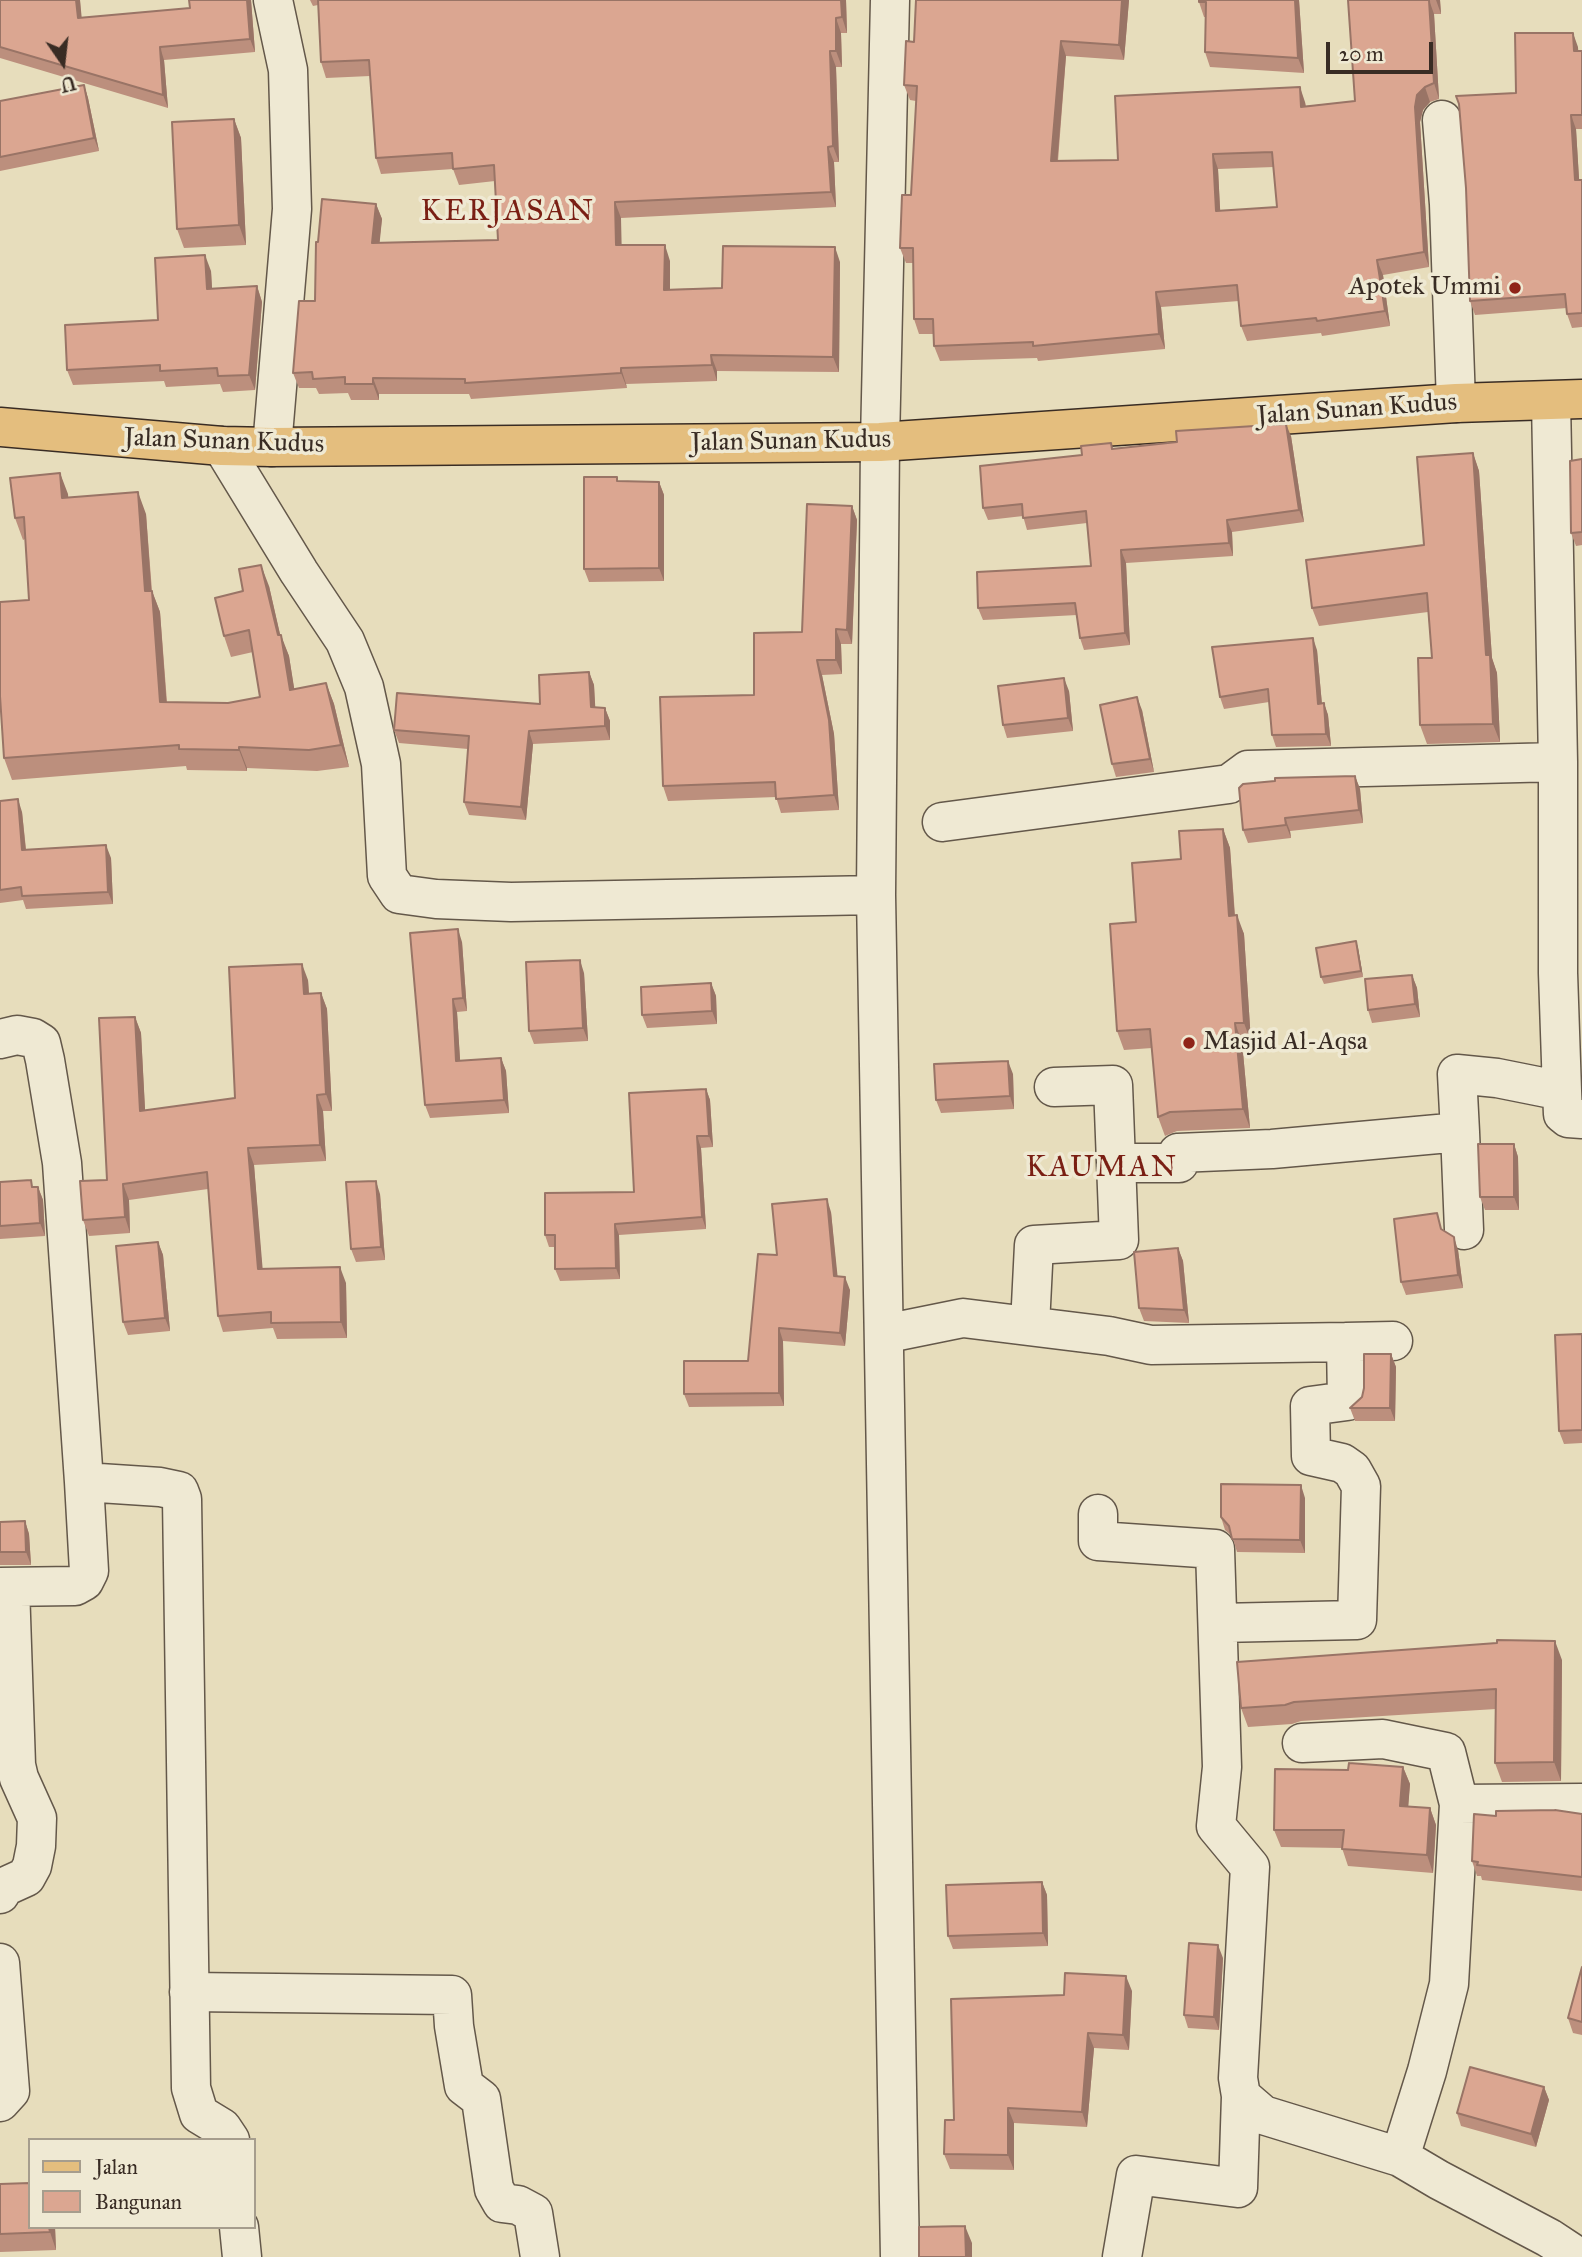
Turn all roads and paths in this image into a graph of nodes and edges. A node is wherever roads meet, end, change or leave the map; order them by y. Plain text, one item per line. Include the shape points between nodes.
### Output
1 (273, 0) edge
2 (890, 0) edge
3 (1442, 120) dead end
4 (1566, 400) edge
5 (1456, 403) junction
6 (0, 426) edge
7 (880, 442) junction
8 (222, 446) junction
9 (272, 447) junction
10 (1558, 762) junction
11 (942, 822) dead end
12 (876, 895) junction
13 (0, 1039) edge
14 (1054, 1087) dead end
15 (1572, 1105) edge
16 (1460, 1132) junction
17 (1116, 1163) junction
18 (1464, 1230) dead end
19 (1030, 1325) junction
20 (884, 1334) junction
21 (1392, 1341) dead end
22 (1346, 1342) junction
23 (84, 1482) junction
24 (1098, 1514) dead end
25 (5, 1587) edge
26 (1219, 1623) junction
27 (1302, 1742) dead end
28 (1582, 1803) edge
29 (1459, 1804) junction
30 (0, 1894) edge
31 (0, 1963) edge
32 (189, 1992) junction
33 (1241, 2096) junction
34 (0, 2102) edge
35 (229, 2138) edge
36 (1400, 2157) junction
37 (239, 2229) edge
38 (242, 2257) edge
39 (540, 2257) edge
40 (900, 2257) edge
41 (1122, 2257) edge
42 (1578, 2257) edge

1 - 9 street via 288,70 292,209
2 - 7 street
3 - 5 street
4 - 5 main road, Jalan Sunan Kudus
4 - 10 street
5 - 7 main road, Jalan Sunan Kudus
6 - 8 main road, Jalan Sunan Kudus
7 - 9 main road, Jalan Sunan Kudus
7 - 12 street
8 - 9 main road, Jalan Sunan Kudus
8 - 12 street via 345,641 359,676 381,764 387,876 399,894 511,902
10 - 11 street via 1248,770 1229,783
10 - 15 street via 1559,973
12 - 20 street
13 - 23 street via 33,1038 41,1043 45,1060 62,1163
14 - 17 street via 1113,1085
15 - 16 street via 1497,1078 1457,1074
16 - 17 street via 1178,1153 1179,1163
16 - 18 street
17 - 19 street via 1119,1240 1034,1245
19 - 20 street via 963,1318
19 - 22 street via 1151,1345
20 - 40 street
21 - 22 street
22 - 26 street via 1347,1401 1310,1406 1311,1456 1342,1463 1361,1486 1357,1620
23 - 25 street via 89,1571 84,1581 75,1586
23 - 32 street via 160,1487 179,1491 183,1499
24 - 26 street via 1098,1541 1215,1549
25 - 30 street via 16,1765 37,1827 26,1877 4,1886
26 - 33 street via 1222,1767 1216,1826 1250,1867 1238,2078
27 - 29 street via 1382,1739 1446,1752
28 - 29 street
29 - 36 street via 1449,1984
31 - 34 street via 10,2091
32 - 35 street via 191,2088 199,2114 222,2128
32 - 39 street via 452,1995 464,2086 481,2099 494,2189 502,2203 533,2213
33 - 36 street via 1264,2115
33 - 41 street via 1238,2188 1136,2175
36 - 42 street
37 - 38 street

